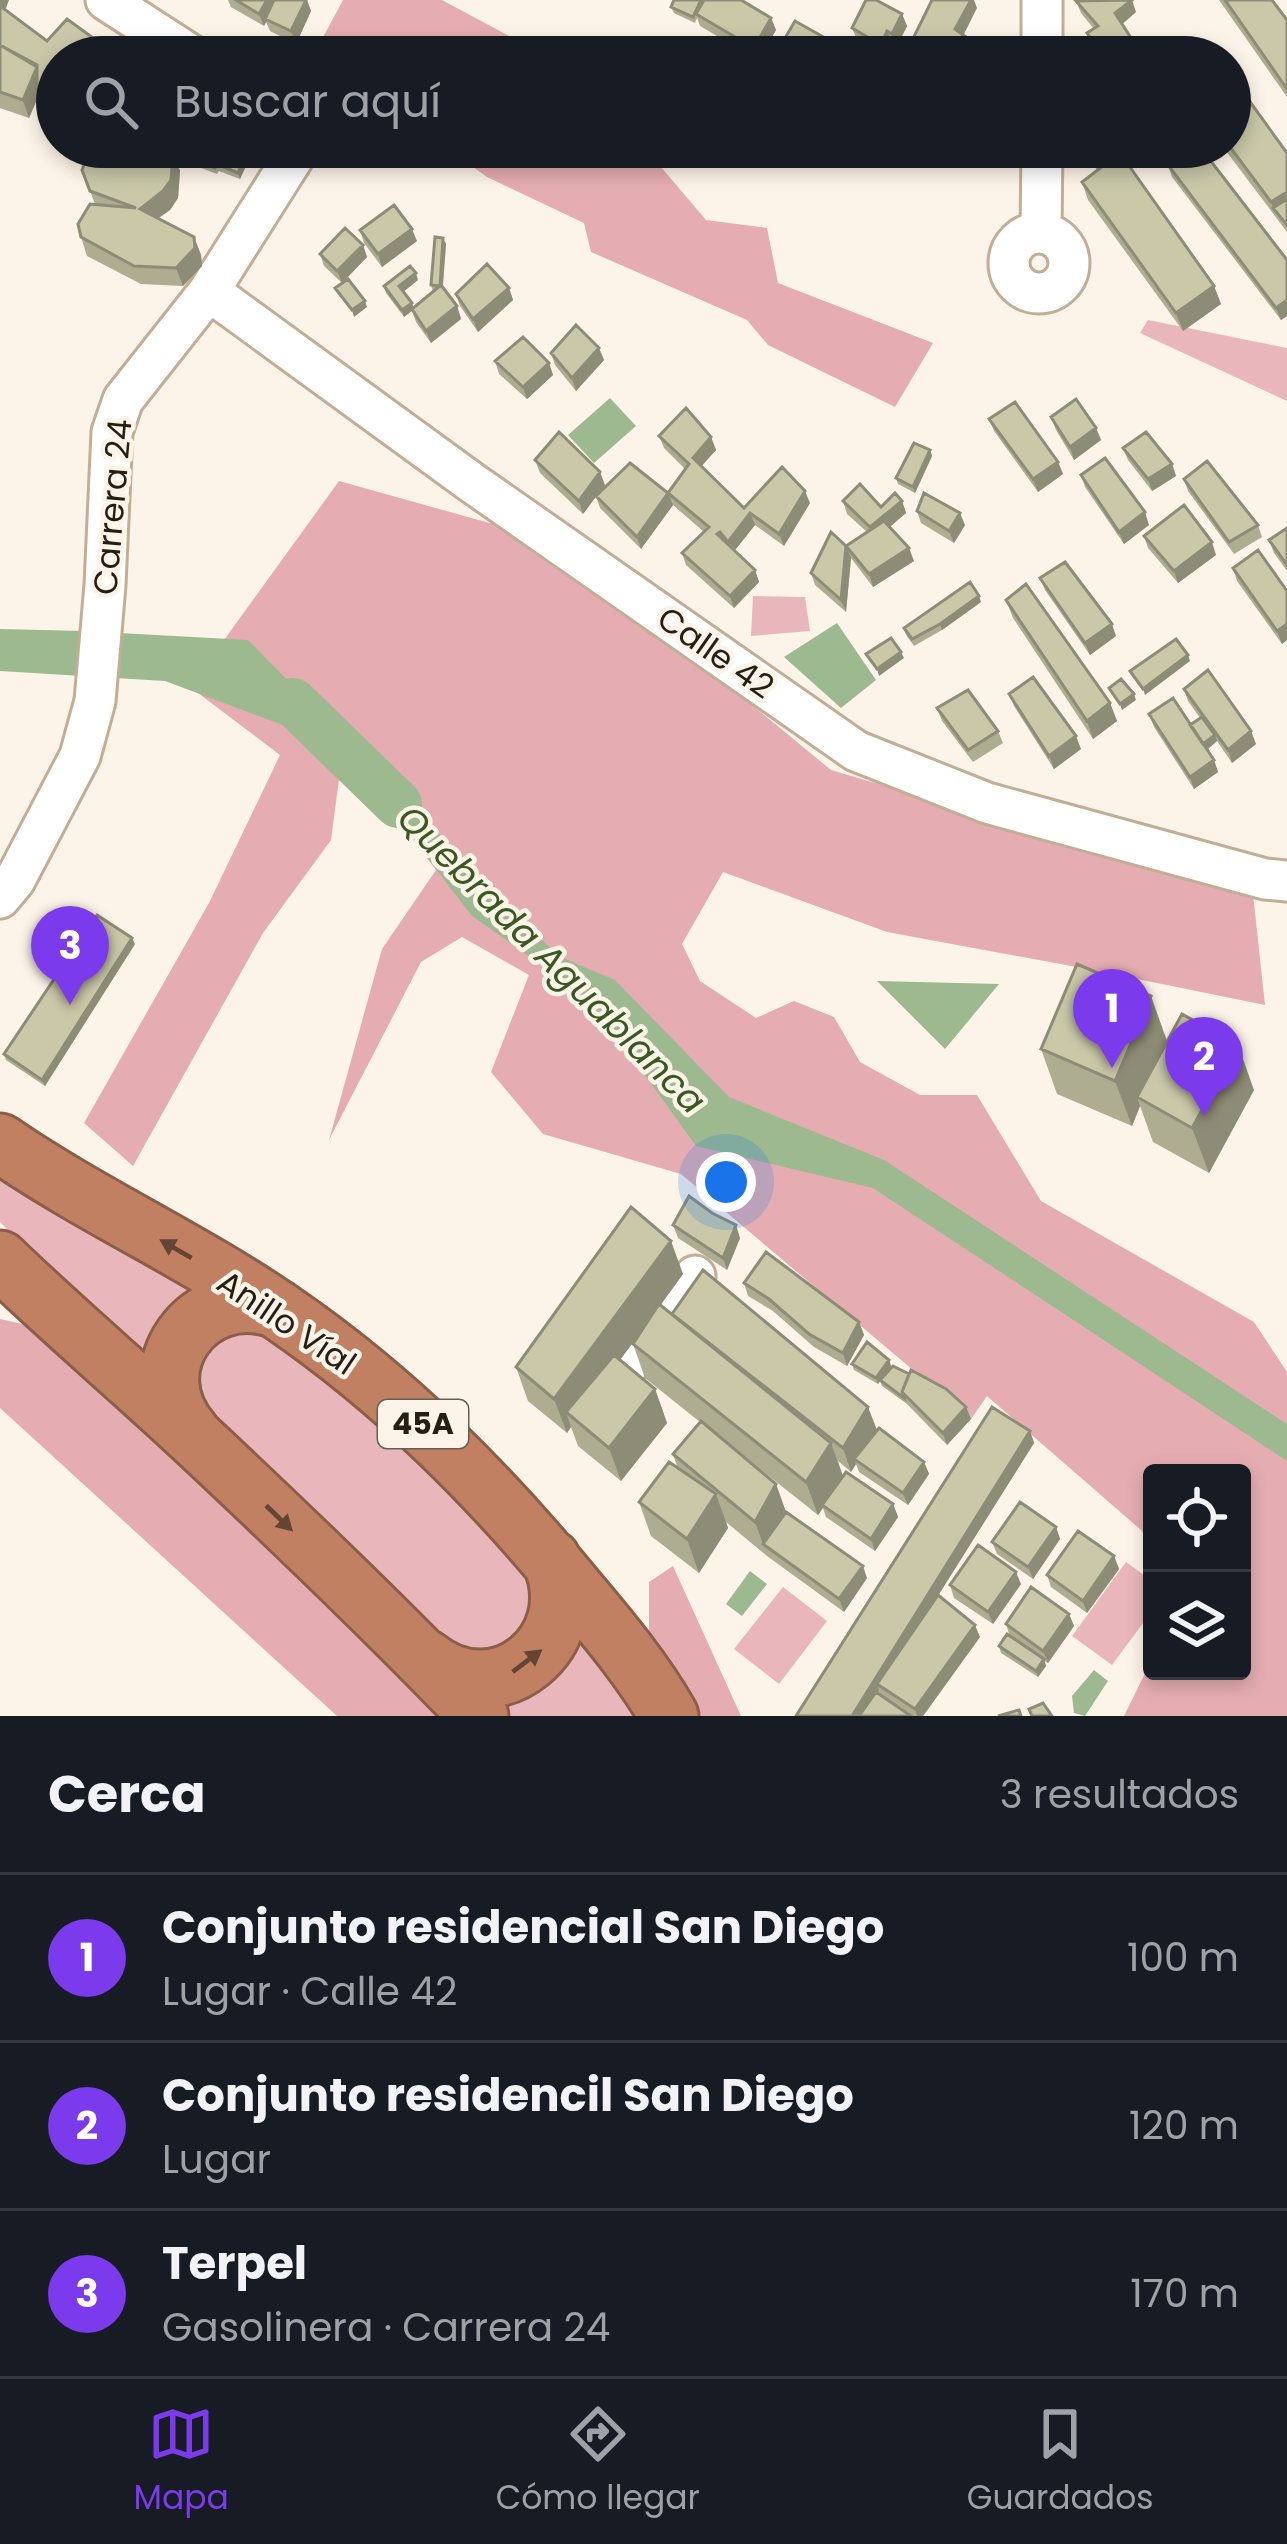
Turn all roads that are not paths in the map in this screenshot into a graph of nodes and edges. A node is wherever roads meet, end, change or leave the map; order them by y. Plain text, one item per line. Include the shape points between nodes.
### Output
1 (106, 0) edge
2 (1042, 0) edge
3 (162, 36) edge
4 (1042, 36) edge
5 (286, 168) edge
6 (1042, 168) edge
7 (1041, 233) dead end
8 (209, 291) junction
9 (1287, 880) edge
10 (0, 898) edge
11 (0, 1144) edge
12 (0, 1260) edge
13 (695, 1276) edge
14 (0, 1304) edge
15 (277, 1309) junction
16 (64, 1322) junction
17 (622, 1373) edge
18 (194, 1437) junction
19 (550, 1559) junction
20 (422, 1657) junction
21 (479, 1716) edge
22 (669, 1716) edge

1 - 3 street
2 - 4 street
5 - 8 street, Carrera 24
6 - 7 street
8 - 9 street, Calle 42 via 856,751 987,803
8 - 10 street, Carrera 24 via 123,400 112,432 95,701 80,755
15 -> 11 highway, Anillo Víal / 45A
12 - 16 highway
13 - 17 street
14 - 16 street
15 - 18 highway via 224,1306 182,1338 170,1390
15 - 19 highway, Anillo Víal / 45A via 423,1424
16 - 18 highway
18 -> 20 highway
20 -> 19 highway via 477,1680 524,1666 558,1618
19 - 22 highway, Anillo Víal / 45A
20 - 21 highway

